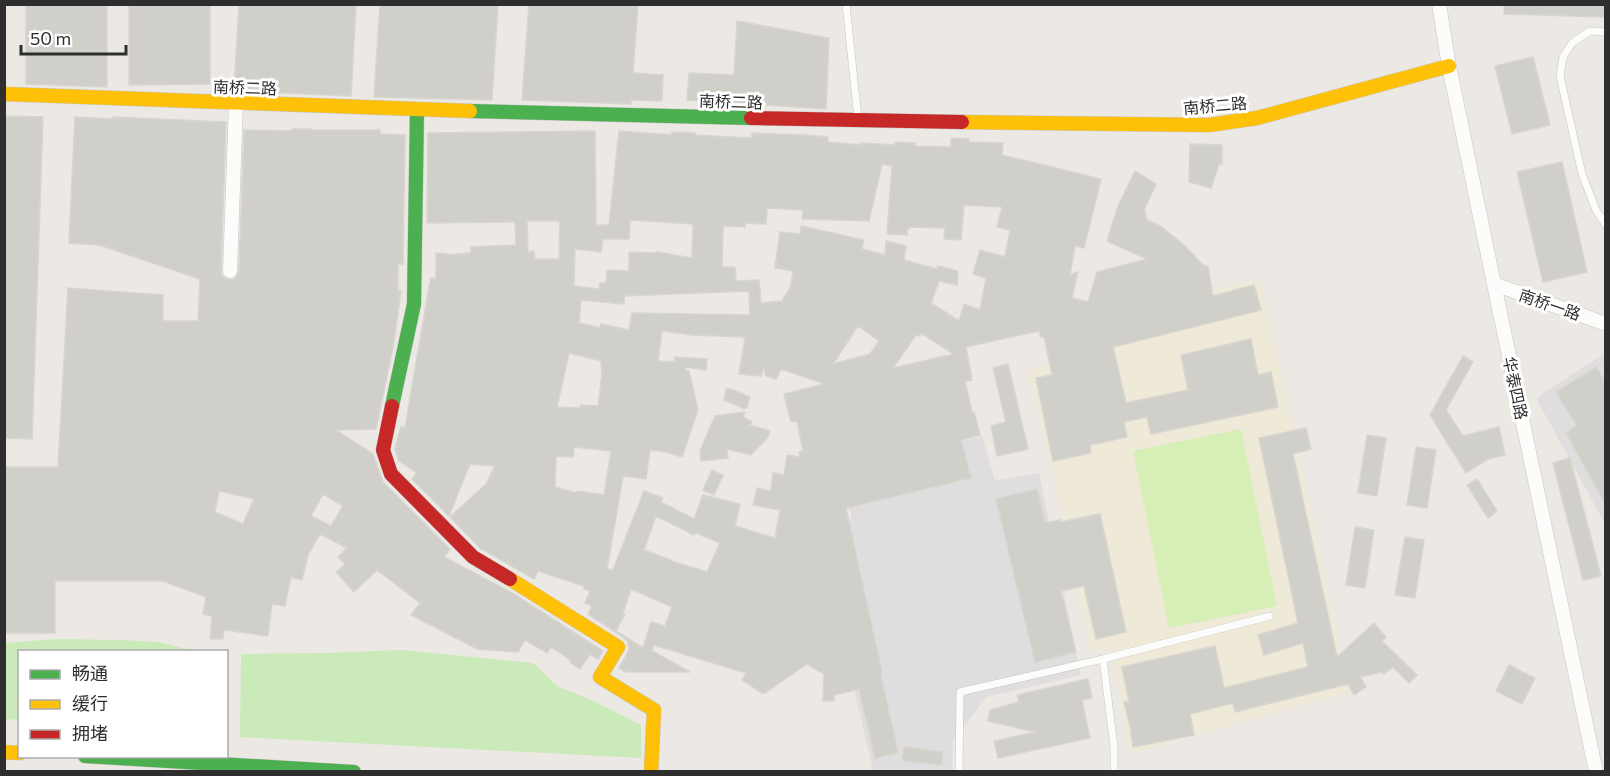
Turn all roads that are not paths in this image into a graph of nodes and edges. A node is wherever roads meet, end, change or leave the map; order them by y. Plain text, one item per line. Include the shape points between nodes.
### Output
1 (846, 4) edge
2 (1439, 4) edge
3 (1605, 32) edge
4 (1449, 66) junction
5 (4, 94) edge
6 (236, 103) junction
7 (417, 110) junction
8 (858, 121) junction
9 (1605, 225) edge
10 (230, 272) dead end
11 (1494, 284) junction
12 (1605, 324) edge
13 (1270, 616) dead end
14 (1103, 659) junction
15 (121, 758) edge
16 (354, 771) edge
17 (651, 771) edge
18 (959, 771) edge
19 (1114, 771) edge
20 (1596, 771) edge

1 - 8 lane
2 - 4 street, 华泰四路
3 - 9 lane via 1590,31 1572,43 1563,57 1560,76 1582,174
4 - 8 street, 南桥二路 via 1257,117 1209,125
4 - 11 street, 华泰四路
5 - 6 street, 南桥二路
6 - 7 street, 南桥二路
6 - 10 street
7 - 8 street, 南桥二路
7 - 17 street via 414,304 382,450 391,474 473,557 618,647 600,677 654,710
11 - 12 street, 南桥一路
11 - 20 street, 华泰四路
13 - 14 lane
14 - 18 lane via 960,692
14 - 19 lane
15 - 16 street

